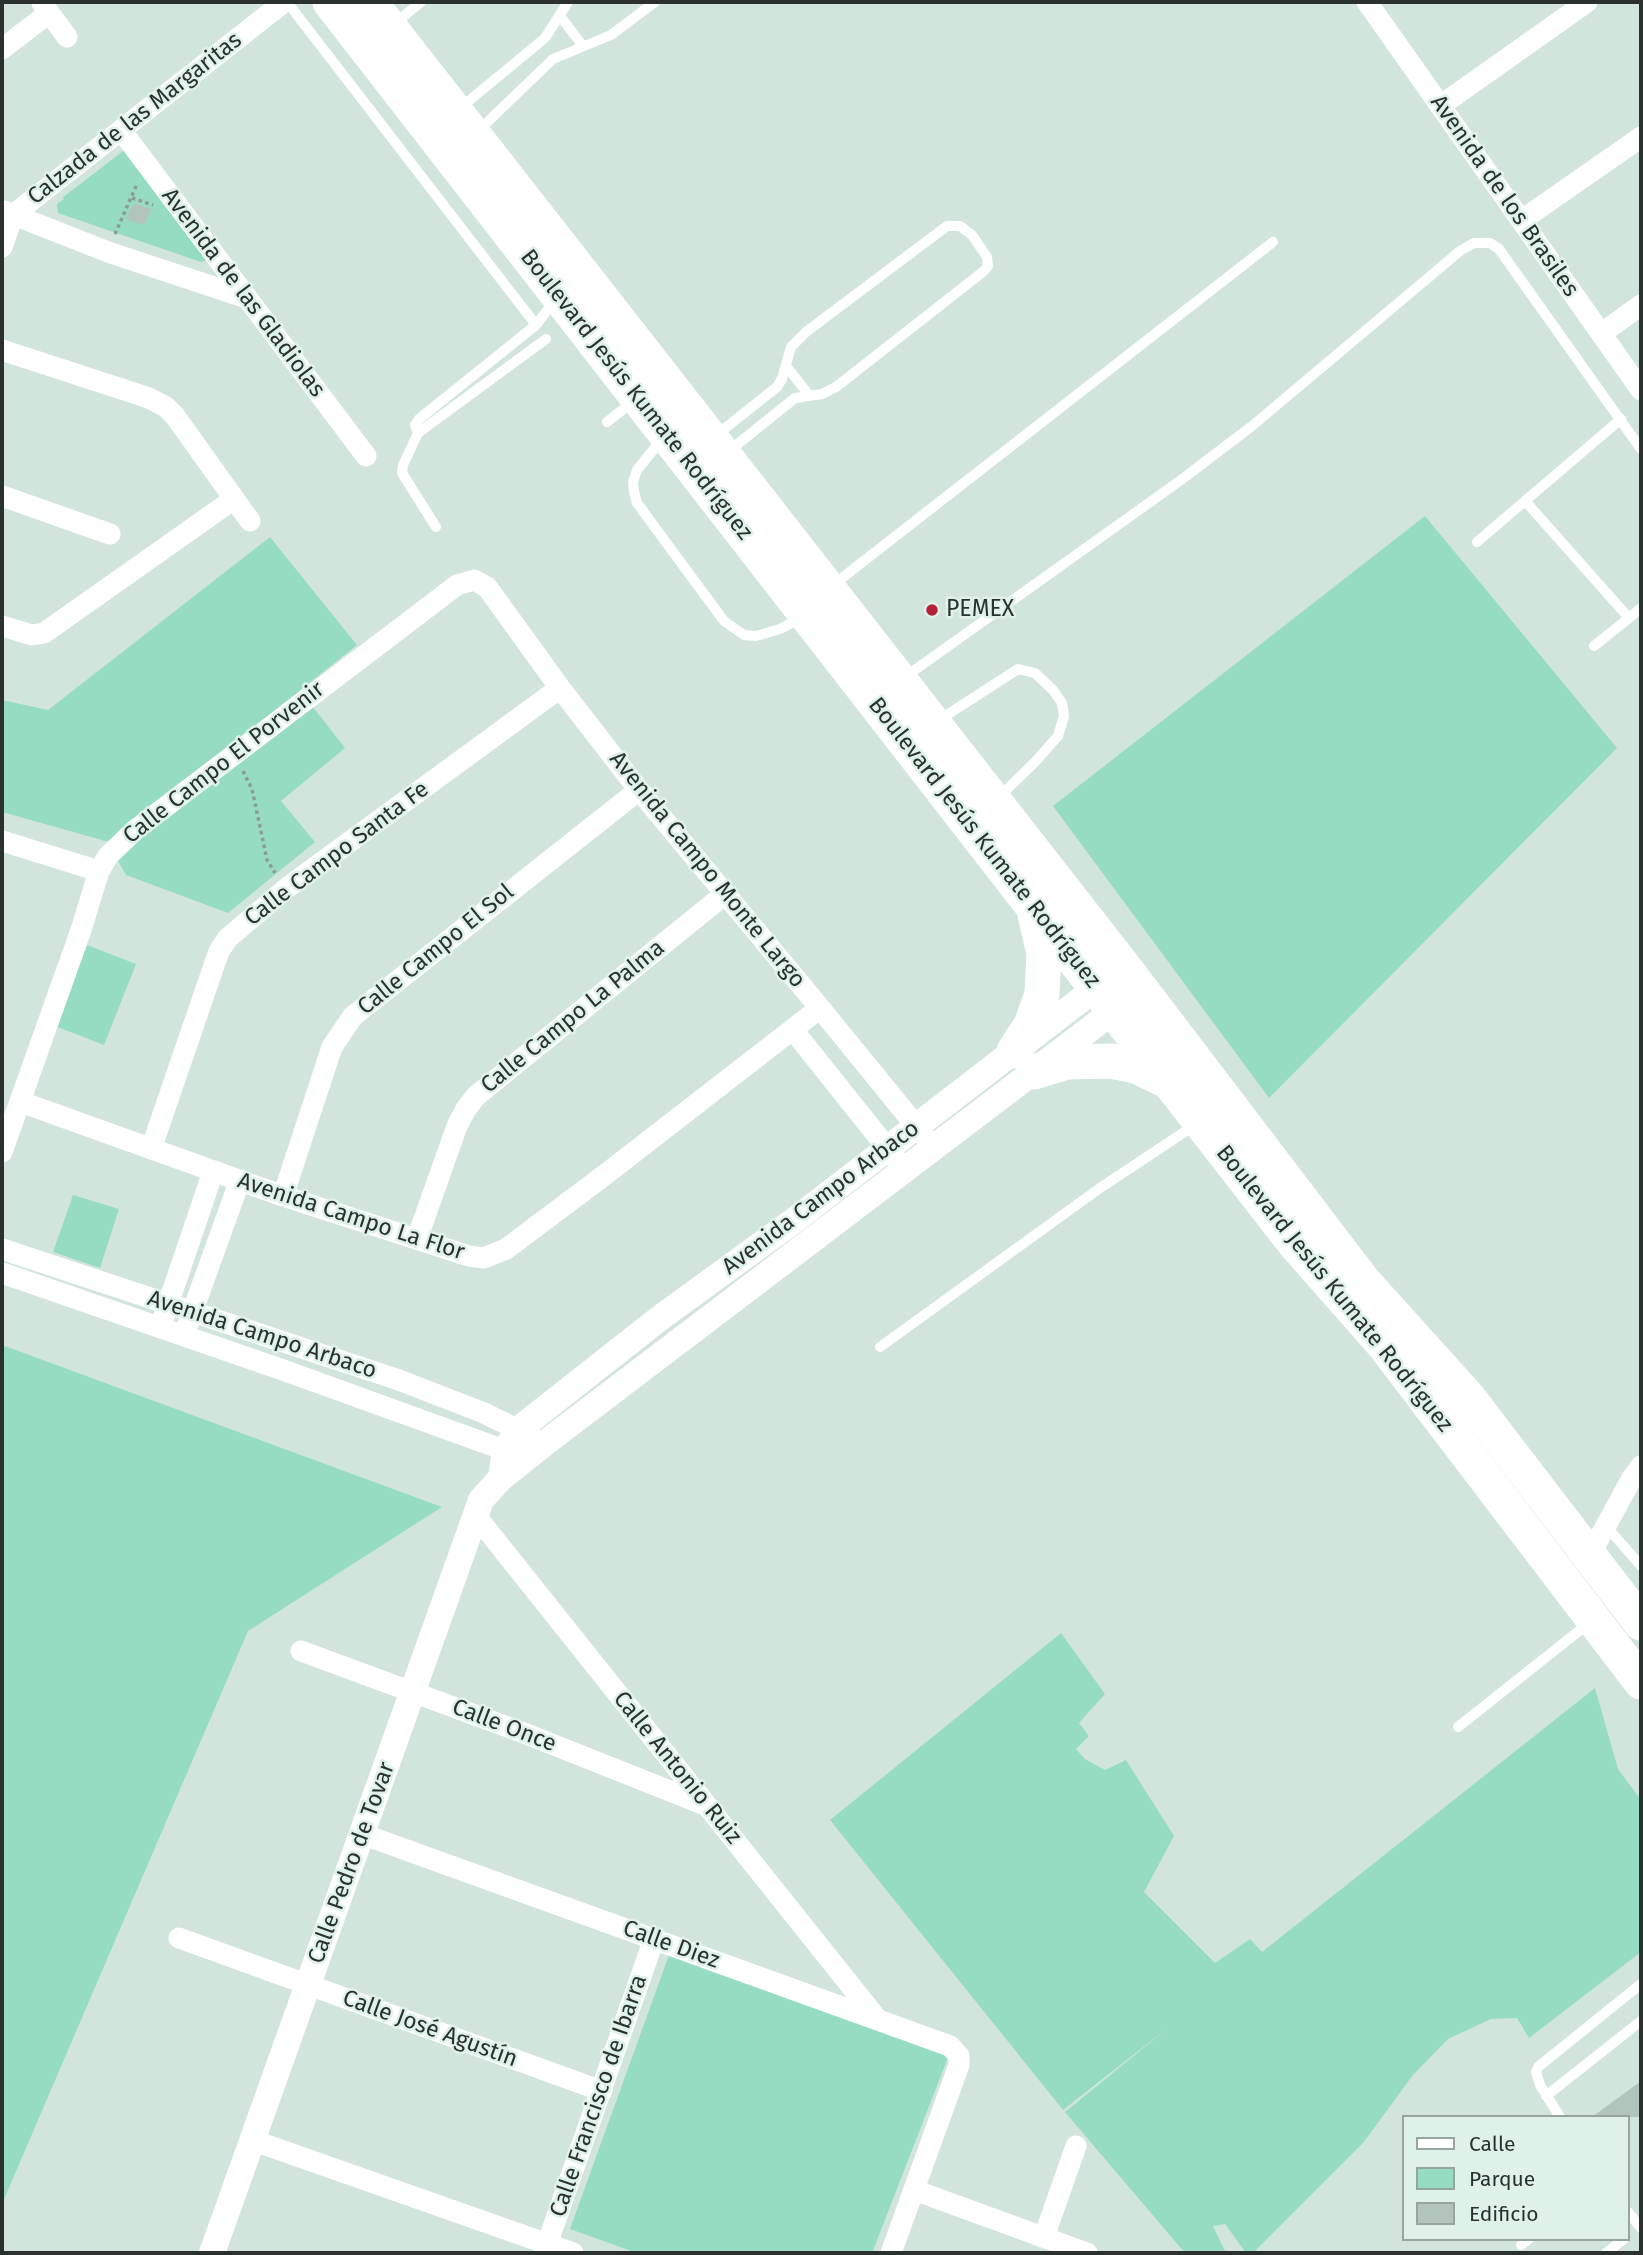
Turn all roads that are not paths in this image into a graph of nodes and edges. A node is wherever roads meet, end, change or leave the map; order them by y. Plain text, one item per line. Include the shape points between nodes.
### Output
1 (286, 2) edge
2 (330, 2) edge
3 (421, 2) edge
4 (568, 2) edge
5 (654, 2) edge
6 (1367, 2) edge
7 (1587, 2) edge
8 (45, 7) edge
9 (380, 15) edge
10 (560, 16) junction
11 (67, 37) dead end
12 (583, 47) junction
13 (2, 49) edge
14 (1440, 106) junction
15 (465, 123) junction
16 (121, 130) junction
17 (1641, 137) edge
18 (427, 155) junction
19 (7, 212) edge
20 (1522, 220) junction
21 (1273, 242) dead end
22 (2, 247) edge
23 (558, 295) junction
24 (247, 298) junction
25 (1641, 305) edge
26 (536, 326) junction
27 (1602, 333) junction
28 (546, 339) dead end
29 (2, 350) edge
30 (786, 366) junction
31 (652, 389) junction
32 (1641, 390) edge
33 (809, 395) junction
34 (1621, 419) junction
35 (607, 422) dead end
36 (678, 423) junction
37 (418, 433) junction
38 (718, 447) junction
39 (1641, 449) edge
40 (366, 456) dead end
41 (2, 496) edge
42 (234, 499) junction
43 (1526, 502) junction
44 (250, 521) dead end
45 (436, 527) dead end
46 (110, 534) dead end
47 (1477, 542) dead end
48 (487, 587) joint
49 (817, 602) junction
50 (1641, 608) edge
51 (1629, 618) junction
52 (2, 626) edge
53 (1594, 646) dead end
54 (900, 680) junction
55 (560, 688) junction
56 (933, 724) junction
57 (639, 790) junction
58 (994, 801) junction
59 (2, 841) edge
60 (99, 872) junction
61 (725, 894) junction
62 (1034, 908) junction
63 (1133, 979) junction
64 (1104, 999) junction
65 (820, 1008) junction
66 (793, 1030) junction
67 (1024, 1062) junction
68 (1169, 1082) junction
69 (21, 1102) junction
70 (1200, 1122) junction
71 (916, 1127) junction
72 (888, 1148) junction
73 (933, 1148) junction
74 (151, 1149) junction
75 (2, 1152) edge
76 (905, 1170) junction
77 (213, 1171) junction
78 (240, 1181) junction
79 (283, 1196) junction
80 (417, 1239) junction
81 (2, 1249) edge
82 (2, 1273) edge
83 (169, 1306) junction
84 (192, 1313) junction
85 (160, 1327) junction
86 (183, 1335) junction
87 (880, 1346) dead end
88 (1467, 1396) junction
89 (1438, 1416) junction
90 (524, 1445) junction
91 (1641, 1466) edge
92 (476, 1516) junction
93 (1598, 1540) junction
94 (1641, 1566) edge
95 (1594, 1619) junction
96 (1641, 1622) edge
97 (301, 1651) dead end
98 (1641, 1682) edge
99 (413, 1692) junction
100 (1458, 1727) dead end
101 (706, 1805) junction
102 (362, 1834) junction
103 (179, 1938) dead end
104 (654, 1939) junction
105 (1641, 1984) edge
106 (308, 1985) junction
107 (878, 2021) junction
108 (1641, 2021) edge
109 (602, 2091) junction
110 (1546, 2096) junction
111 (1559, 2115) edge
112 (252, 2140) junction
113 (1076, 2146) dead end
114 (914, 2190) junction
115 (1629, 2213) edge
116 (1641, 2227) edge
117 (1044, 2236) junction
118 (1622, 2241) edge
119 (546, 2249) edge
120 (212, 2253) edge
121 (573, 2253) edge
122 (891, 2253) edge
123 (1087, 2253) edge
124 (1605, 2253) edge

1 - 16 street, Calzada de las Margaritas
1 - 18 lane
2 - 18 highway, Boulevard Jesús Kumate Rodríguez
3 - 9 lane
4 - 10 lane
5 - 12 lane via 611,35
6 - 14 street, Avenida de los Brasiles
7 - 14 street
8 - 11 street
8 - 13 street
9 - 15 highway, Boulevard Jesús Kumate Rodríguez
10 - 12 lane
10 - 15 lane
12 - 15 lane via 553,59
14 - 20 street, Avenida de los Brasiles
15 - 31 highway, Boulevard Jesús Kumate Rodríguez
16 - 19 street, Calzada de las Margaritas
16 - 24 street, Avenida de las Gladiolas
17 - 20 street
18 - 23 highway, Boulevard Jesús Kumate Rodríguez
18 - 26 lane
19 - 22 street, Calzada de las Margaritas
19 - 24 street via 108,252
20 - 27 street, Avenida de los Brasiles
21 - 49 lane
23 - 26 lane
23 - 31 highway, Boulevard Jesús Kumate Rodríguez
24 - 40 street, Avenida de las Gladiolas
25 - 27 street
26 - 37 lane via 419,419 415,425
27 - 32 street, Avenida de los Brasiles
28 - 37 lane
29 - 42 street via 166,407
30 - 33 lane
30 - 33 lane via 796,340 939,231 954,225 972,236 987,257 984,271 836,387
30 - 38 lane via 777,387
31 - 35 lane
31 - 36 highway, Boulevard Jesús Kumate Rodríguez
33 - 38 lane via 794,398
34 - 39 lane
34 - 43 lane
34 - 54 lane via 1499,248 1474,243 1181,480
36 - 38 highway, Boulevard Jesús Kumate Rodríguez
36 - 49 highway, Boulevard Jesús Kumate Rodríguez
36 - 49 lane via 637,470 634,492 637,503 724,621 744,635 756,636 780,629
37 - 45 lane via 402,473
38 - 49 highway, Boulevard Jesús Kumate Rodríguez
41 - 46 street
42 - 44 street
42 - 52 street via 44,633 32,635
43 - 47 lane
43 - 51 lane
48 - 55 street, Avenida Campo Monte Largo
48 - 60 street, Calle Campo El Porvenir via 474,580 457,585 119,843
49 - 54 highway, Boulevard Jesús Kumate Rodríguez
49 - 62 highway, Boulevard Jesús Kumate Rodríguez
50 - 51 lane
51 - 53 lane
54 - 56 highway, Boulevard Jesús Kumate Rodríguez
55 - 57 street, Avenida Campo Monte Largo
55 - 74 street, Calle Campo Santa Fe via 239,928 219,951
56 - 58 highway, Boulevard Jesús Kumate Rodríguez
56 - 58 lane via 1018,669 1035,673 1053,690 1064,716 1058,736
57 - 61 street, Avenida Campo Monte Largo
57 - 79 street, Calle Campo El Sol via 353,1016 332,1047
58 - 63 highway, Boulevard Jesús Kumate Rodríguez
59 - 60 street
60 - 69 street, Calle Campo El Porvenir
61 - 65 street, Avenida Campo Monte Largo
61 - 80 street, Calle Campo La Palma via 476,1096 457,1126
62 - 64 highway, Boulevard Jesús Kumate Rodríguez
62 - 67 highway via 1044,953 1042,994
63 - 64 street, Avenida Campo Arbaco
63 - 88 highway, Boulevard Jesús Kumate Rodríguez via 1364,1282
64 - 67 street, Avenida Campo Arbaco
64 - 68 highway, Boulevard Jesús Kumate Rodríguez
65 - 66 street, Avenida Campo La Flor
65 - 71 street, Avenida Campo Monte Largo
66 - 72 street
66 - 80 street, Avenida Campo La Flor via 499,1253 484,1258 468,1256
67 - 68 highway via 1111,1061 1136,1066
67 - 71 street, Avenida Campo Arbaco
67 - 73 street, Avenida Campo Arbaco
68 - 70 highway, Boulevard Jesús Kumate Rodríguez
69 - 74 street, Avenida Campo La Flor
69 - 75 street, Calle Campo El Porvenir
70 - 87 lane
70 - 89 highway, Boulevard Jesús Kumate Rodríguez
71 - 72 street, Avenida Campo Arbaco
71 - 73 street, Avenida Campo Monte Largo
72 - 76 street
72 - 90 street, Avenida Campo Arbaco via 660,1318
73 - 76 street, Avenida Campo Arbaco
74 - 77 street, Avenida Campo La Flor
76 - 90 street, Avenida Campo Arbaco
77 - 78 street, Avenida Campo La Flor
77 - 83 street
78 - 79 street, Avenida Campo La Flor
78 - 84 street
79 - 80 street, Avenida Campo La Flor
81 - 83 street, Avenida Campo Arbaco
82 - 85 street, Avenida Campo Arbaco
83 - 84 street, Avenida Campo Arbaco
83 - 85 street
84 - 86 street
84 - 90 street, Avenida Campo Arbaco via 399,1380 484,1413
85 - 86 street, Avenida Campo Arbaco
86 - 90 street, Avenida Campo Arbaco
88 - 89 highway
88 - 93 highway, Boulevard Jesús Kumate Rodríguez
89 - 95 highway, Boulevard Jesús Kumate Rodríguez
90 - 92 street, Calle Pedro de Tovar via 481,1500
91 - 93 street
92 - 99 street, Calle Pedro de Tovar
92 - 101 street, Calle Antonio Ruiz
93 - 94 lane
93 - 96 highway, Boulevard Jesús Kumate Rodríguez
95 - 98 highway, Boulevard Jesús Kumate Rodríguez
95 - 100 lane
97 - 99 street, Calle Once
99 - 101 street, Calle Once
99 - 102 street, Calle Pedro de Tovar
101 - 107 street, Calle Antonio Ruiz
102 - 104 street, Calle Diez
102 - 106 street, Calle Pedro de Tovar
103 - 106 street, Calle José Agustín
104 - 107 street, Calle Diez
104 - 109 street, Calle Francisco de Ibarra
105 - 110 lane via 1541,2063 1536,2072
106 - 109 street, Calle José Agustín
106 - 112 street, Calle Pedro de Tovar
107 - 114 street, Calle Diez via 950,2046 959,2056
108 - 110 lane
109 - 119 street, Calle Francisco de Ibarra
110 - 111 lane
112 - 119 street
112 - 120 street, Calle Pedro de Tovar
113 - 117 street
114 - 117 street
114 - 122 street
115 - 116 lane
117 - 123 street
118 - 124 lane
119 - 121 street

